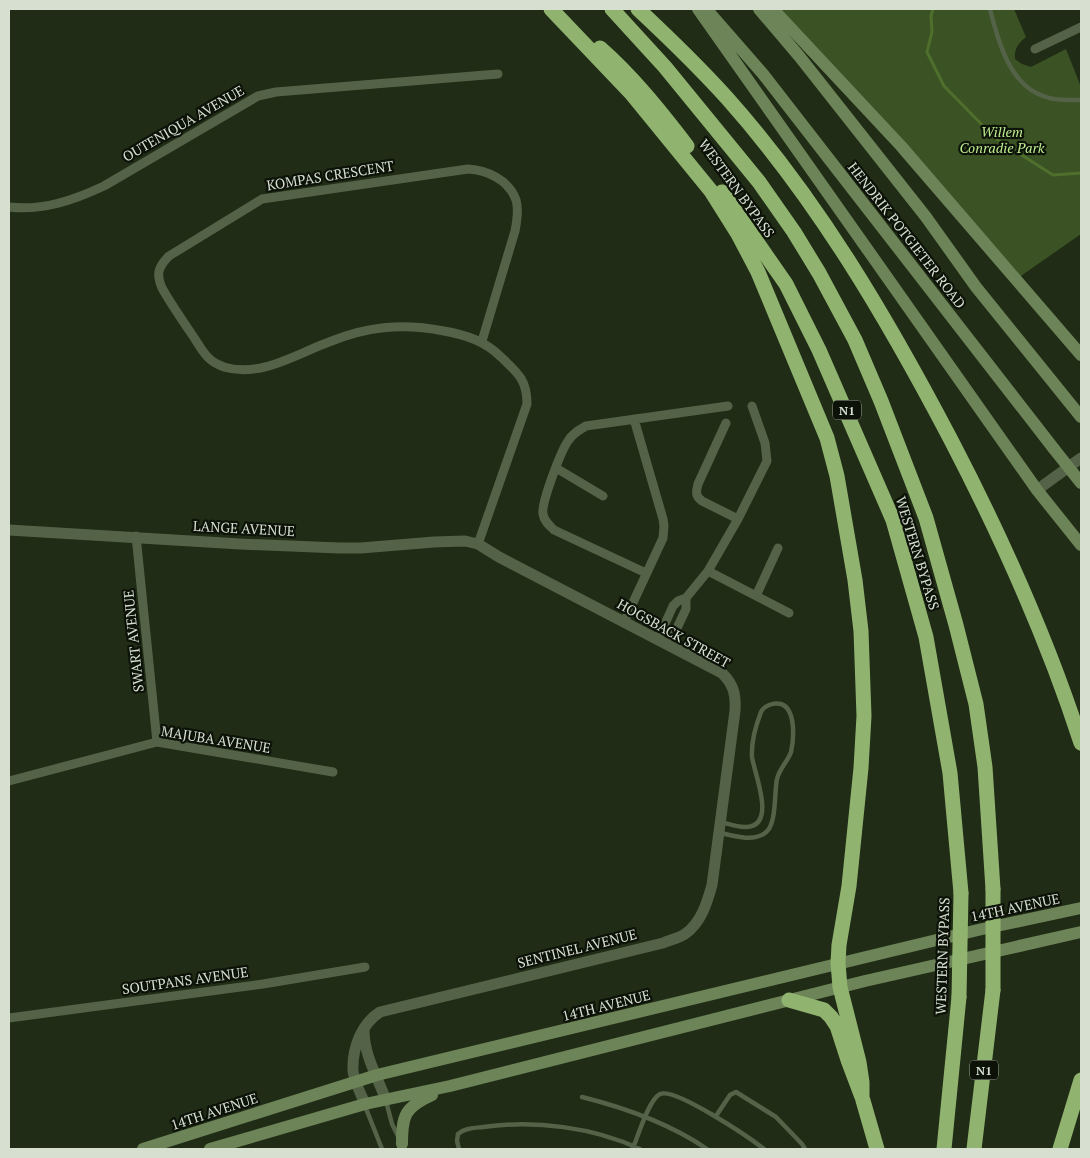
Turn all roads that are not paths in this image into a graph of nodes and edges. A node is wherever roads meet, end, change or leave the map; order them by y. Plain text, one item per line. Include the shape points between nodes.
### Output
1 (551, 9) edge
2 (556, 9) edge
3 (612, 9) edge
4 (638, 9) edge
5 (698, 9) edge
6 (706, 9) edge
7 (759, 9) edge
8 (773, 9) edge
9 (990, 9) edge
10 (1081, 27) edge
11 (1035, 49) dead end
12 (498, 74) dead end
13 (1081, 100) edge
14 (9, 207) edge
15 (482, 341) junction
16 (1081, 355) edge
17 (728, 406) dead end
18 (752, 406) dead end
19 (1081, 417) edge
20 (634, 419) junction
21 (726, 423) dead end
22 (1081, 458) edge
23 (556, 468) junction
24 (1081, 483) edge
25 (1037, 490) junction
26 (603, 496) dead end
27 (738, 519) junction
28 (9, 530) edge
29 (136, 536) junction
30 (478, 544) junction
31 (1081, 545) edge
32 (778, 548) dead end
33 (708, 571) junction
34 (646, 573) junction
35 (756, 596) junction
36 (686, 598) junction
37 (789, 613) dead end
38 (624, 622) junction
39 (658, 639) junction
40 (669, 645) junction
41 (158, 742) junction
42 (1081, 743) edge
43 (333, 772) dead end
44 (9, 781) edge
45 (719, 827) junction
46 (1081, 908) edge
47 (1081, 932) edge
48 (838, 963) junction
49 (365, 967) dead end
50 (840, 987) junction
51 (789, 1000) junction
52 (9, 1018) edge
53 (364, 1028) junction
54 (377, 1076) junction
55 (1081, 1080) edge
56 (356, 1081) junction
57 (450, 1086) junction
58 (582, 1097) dead end
59 (862, 1097) junction
60 (386, 1100) junction
61 (364, 1104) junction
62 (646, 1116) junction
63 (716, 1116) junction
64 (403, 1147) edge
65 (633, 1148) edge
66 (143, 1149) edge
67 (210, 1149) edge
68 (382, 1149) edge
69 (459, 1149) edge
70 (640, 1149) edge
71 (707, 1149) edge
72 (764, 1149) edge
73 (805, 1149) edge
74 (877, 1149) edge
75 (944, 1149) edge
76 (974, 1149) edge
77 (1060, 1149) edge

1 - 48 highway via 630,93 711,192 758,272 827,438 856,580 864,716 849,886
2 - 75 highway, WESTERN BYPASS / N1, bridge via 621,66 658,109 728,200 786,284 827,366 893,520 926,637 950,773 961,893 959,997
3 - 76 highway, WESTERN BYPASS / N1, bridge via 665,67 759,182 799,240 855,340 926,518 976,704 985,767 993,889 993,990
4 - 42 highway via 696,64 741,114 828,229 852,267 920,381 986,508 1048,649
5 - 25 main road
6 - 24 main road, HENDRIK POTGIETER ROAD, bridge via 763,74
7 - 19 main road, HENDRIK POTGIETER ROAD
8 - 16 main road via 901,146
9 - 13 lane via 1006,58 1022,83 1047,98
10 - 11 street
12 - 14 street, OUTENIQUA AVENUE via 258,96 228,110 104,186 57,204
15 - 15 street, KOMPAS CRESCENT via 439,330 393,326 356,333 271,365 248,369 225,367 209,359 198,344 162,288 158,270 169,256 262,199 482,169 509,189 516,199 518,214
15 - 30 street, KOMPAS CRESCENT via 524,381 527,404
17 - 20 street
18 - 27 street via 767,461
20 - 23 street via 586,426 573,434
20 - 34 street via 664,526 663,538
21 - 27 street via 696,494 702,501
22 - 25 street
23 - 26 street
23 - 34 street via 543,508 545,520 554,530
25 - 31 main road
27 - 33 street
28 - 29 street, LANGE AVENUE
29 - 30 street, LANGE AVENUE via 339,548 449,541
29 - 41 street, SWART AVENUE
30 - 38 street, HOGSBACK STREET
32 - 35 street
33 - 35 street
33 - 36 street
34 - 38 street
35 - 37 street
36 - 39 street via 673,606
36 - 40 street via 686,609
38 - 39 street, HOGSBACK STREET
39 - 40 street, HOGSBACK STREET
40 - 45 street, HOGSBACK STREET via 722,674 735,691
41 - 43 street, MAJUBA AVENUE
41 - 44 street, MAJUBA AVENUE
45 - 45 lane via 746,827 759,822 762,798 752,747 763,709 770,704 780,704 790,710 793,718 791,751 777,777 770,830 756,837 743,837
45 - 53 street, SENTINEL AVENUE via 712,886 706,906 684,935 663,943 389,1010 374,1016
46 - 48 main road, 14TH AVENUE
47 - 50 main road
48 - 50 highway
48 - 54 main road, 14TH AVENUE
49 - 52 street, SOUTPANS AVENUE
50 - 51 main road
50 - 59 highway via 859,1062
51 - 57 main road
51 - 59 highway via 818,1008 831,1017
53 - 54 street via 367,1055
53 - 56 street via 357,1041 353,1072
54 - 56 main road, 14TH AVENUE
54 - 60 street
55 - 77 highway
56 - 61 street
56 - 66 main road, 14TH AVENUE
57 - 60 main road
57 - 64 main road via 408,1109 402,1123
58 - 62 lane
59 - 74 highway
60 - 61 main road
60 - 64 lane via 392,1124
61 - 67 main road
61 - 68 lane
62 - 63 lane via 654,1099 664,1093
62 - 65 lane
62 - 71 lane
63 - 72 lane
63 - 73 lane via 730,1095 736,1092 776,1117
65 - 69 lane via 606,1136 563,1128 498,1125 461,1131 457,1141
65 - 70 lane

